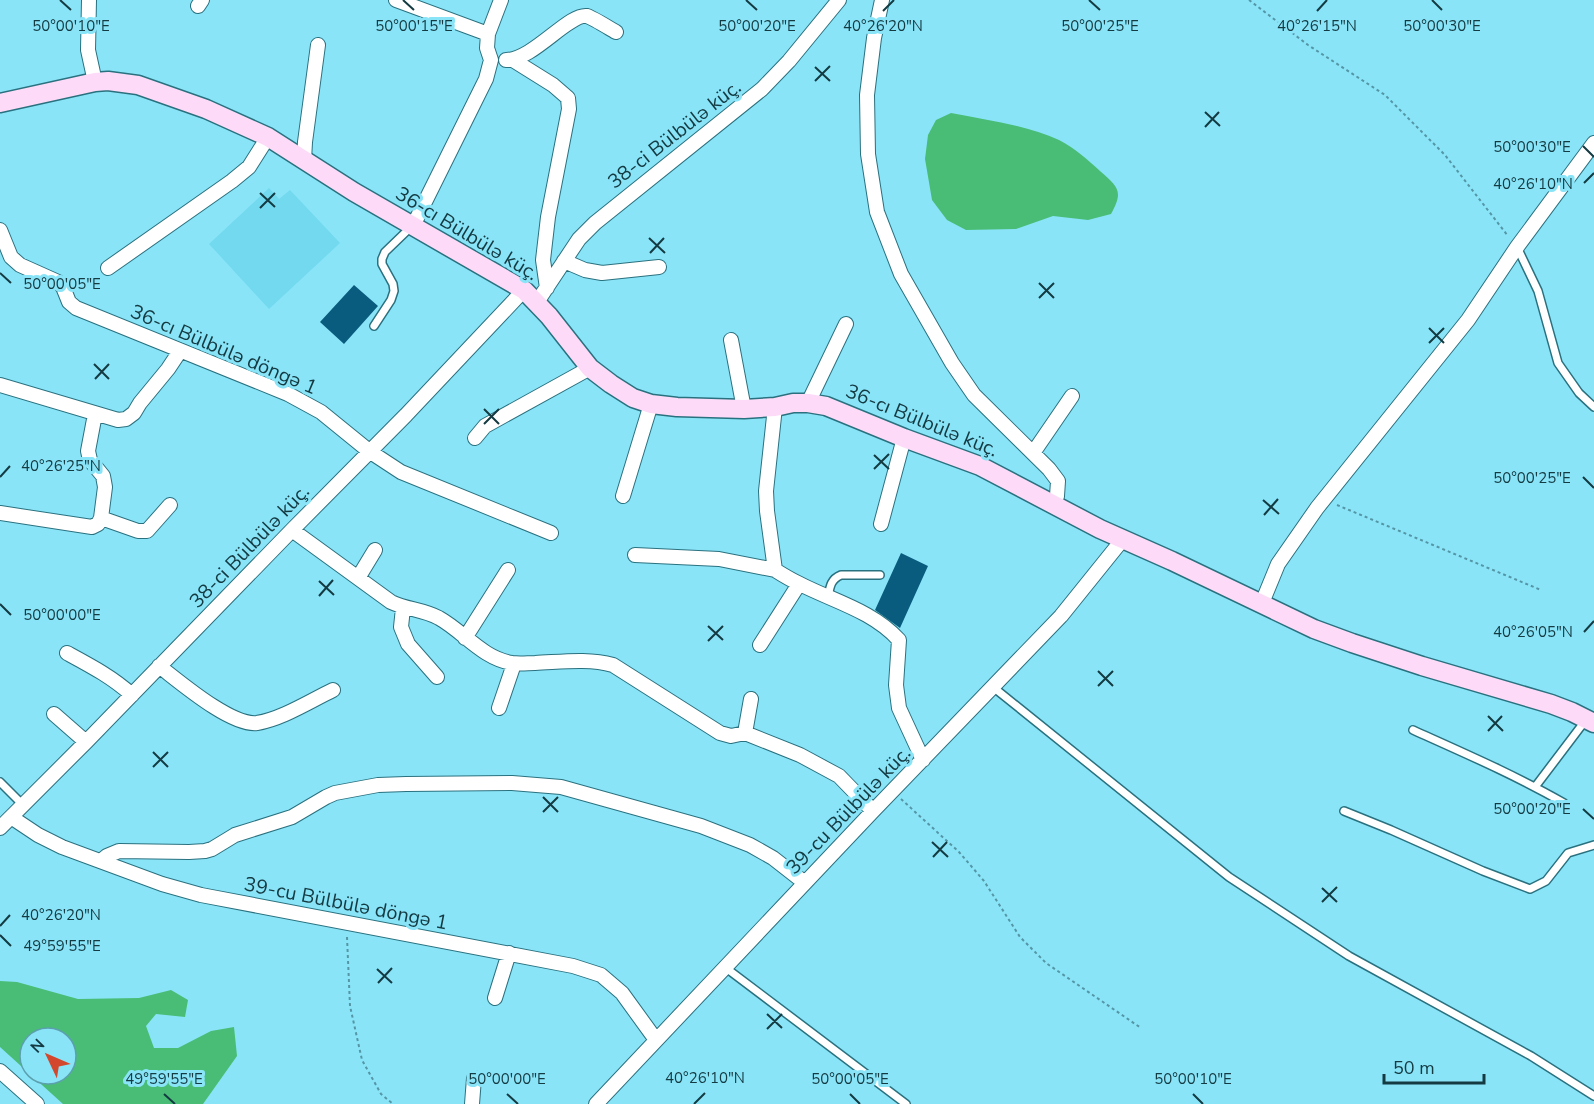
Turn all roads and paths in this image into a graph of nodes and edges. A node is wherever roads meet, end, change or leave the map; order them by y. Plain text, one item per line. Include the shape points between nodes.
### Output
1 (88, 0) edge
2 (396, 0) edge
3 (501, 0) edge
4 (839, 0) edge
5 (882, 0) edge
6 (1249, 0) edge
7 (616, 32) dead end
8 (488, 34) junction
9 (318, 45) dead end
10 (491, 60) junction
11 (513, 60) junction
12 (95, 82) junction
13 (0, 103) edge
14 (268, 137) junction
15 (1594, 143) edge
16 (304, 160) junction
17 (413, 226) junction
18 (0, 230) edge
19 (1517, 247) junction
20 (564, 261) junction
21 (659, 267) dead end
22 (108, 268) dead end
23 (536, 293) junction
24 (846, 324) dead end
25 (374, 326) dead end
26 (731, 340) dead end
27 (180, 351) junction
28 (590, 368) junction
29 (0, 385) edge
30 (1072, 396) dead end
31 (808, 403) junction
32 (651, 404) junction
33 (775, 407) junction
34 (1594, 407) edge
35 (744, 409) junction
36 (95, 414) junction
37 (475, 438) dead end
38 (904, 438) junction
39 (369, 452) junction
40 (1033, 453) junction
41 (623, 496) dead end
42 (1324, 500) junction
43 (1054, 504) junction
44 (170, 505) dead end
45 (0, 513) edge
46 (101, 518) junction
47 (881, 524) dead end
48 (292, 530) junction
49 (551, 533) dead end
50 (1123, 538) junction
51 (375, 550) dead end
52 (635, 555) dead end
53 (508, 570) dead end
54 (775, 570) junction
55 (880, 575) dead end
56 (358, 578) junction
57 (799, 584) junction
58 (1541, 590) dead end
59 (828, 597) junction
60 (1262, 603) junction
61 (403, 608) junction
62 (465, 638) junction
63 (760, 645) dead end
64 (68, 653) dead end
65 (514, 664) junction
66 (159, 666) junction
67 (437, 677) dead end
68 (993, 687) junction
69 (333, 690) dead end
70 (132, 694) junction
71 (751, 699) dead end
72 (499, 708) dead end
73 (54, 714) dead end
74 (1590, 721) edge
75 (1413, 730) dead end
76 (746, 733) junction
77 (86, 742) junction
78 (922, 760) junction
79 (0, 782) edge
80 (1535, 786) junction
81 (892, 791) junction
82 (1564, 803) dead end
83 (23, 805) junction
84 (873, 811) junction
85 (1344, 811) dead end
86 (11, 817) junction
87 (0, 828) edge
88 (1594, 845) edge
89 (101, 861) junction
90 (805, 883) junction
91 (346, 922) junction
92 (509, 953) junction
93 (726, 968) junction
94 (495, 998) dead end
95 (1141, 1028) dead end
96 (656, 1040) junction
97 (0, 1071) edge
98 (474, 1078) dead end
99 (1594, 1096) edge
100 (37, 1104) edge
101 (393, 1104) edge
102 (472, 1104) edge
103 (596, 1104) edge
104 (906, 1104) edge

1 - 12 street via 88,50
2 - 8 street
3 - 8 street
4 - 20 street, 38-ci Bülbülə küç. via 762,89 595,223
5 - 40 street via 867,95 868,154 877,212 901,274 952,363 974,395
6 - 19 path via 1308,45 1385,95 1444,155
7 - 11 street via 586,16 574,18
8 - 10 street
9 - 16 street
10 - 11 street
10 - 17 street via 486,79
11 - 23 street via 568,98
12 - 13 street, 36-cı Bülbülə küç.
12 - 14 street, 36-cı Bülbülə küç. via 138,85
14 - 16 street, 36-cı Bülbülə küç.
14 - 22 street via 249,167 232,181
15 - 19 street
16 - 17 street, 36-cı Bülbülə küç.
17 - 23 street, 36-cı Bülbülə küç.
17 - 25 lane via 382,259 394,291
18 - 27 street, 36-cı Bülbülə döngə 1 via 11,257 58,282 76,308
19 - 34 lane via 1538,291 1558,363
19 - 42 street via 1468,320
20 - 21 street via 602,273
20 - 23 street, 38-ci Bülbülə küç.
23 - 28 street, 36-cı Bülbülə küç.
23 - 39 street, 38-ci Bülbülə küç. via 444,376
24 - 31 street
26 - 35 street
27 - 36 street via 126,419
27 - 39 street, 36-cı Bülbülə döngə 1 via 288,394 321,412
28 - 32 street, 36-cı Bülbülə küç. via 633,398
28 - 37 street via 485,426
29 - 36 street
30 - 40 street
31 - 33 street, 36-cı Bülbülə küç.
31 - 38 street, 36-cı Bülbülə küç. via 826,406
32 - 35 street, 36-cı Bülbülə küç.
32 - 41 street
33 - 35 street, 36-cı Bülbülə küç.
33 - 54 street via 766,490
36 - 46 street via 88,451 103,476
38 - 43 street, 36-cı Bülbülə küç. via 980,466
38 - 47 street
39 - 48 street, 38-ci Bülbülə küç.
39 - 49 street, 36-cı Bülbülə döngə 1 via 401,472
40 - 43 street via 1058,481
42 - 58 path
42 - 60 street via 1278,564
43 - 50 street, 36-cı Bülbülə küç.
44 - 46 street via 147,531
45 - 46 street via 92,527
48 - 56 street
48 - 66 street, 38-ci Bülbülə küç.
50 - 60 street, 36-cı Bülbülə küç.
50 - 68 street, 39-cu Bülbülə küç. via 1061,616
51 - 56 street
52 - 54 street via 718,559
53 - 62 street
54 - 57 street
55 - 59 lane via 836,577
56 - 61 street
57 - 59 street
57 - 63 street
59 - 78 street via 873,619 899,640 899,708
60 - 74 street, 36-cı Bülbülə küç. via 1352,643 1551,704
61 - 62 street via 423,610
61 - 67 street via 401,627 408,644
62 - 65 street via 481,650
64 - 70 street via 116,680
65 - 72 street
65 - 76 street via 597,661 613,665 720,733
66 - 69 street via 231,717 255,723 277,717
66 - 70 street, 38-ci Bülbülə küç.
68 - 78 street, 39-cu Bülbülə küç.
68 - 99 lane via 1229,877 1349,956 1531,1056
70 - 77 street, 38-ci Bülbülə küç.
71 - 76 street
73 - 77 street
74 - 80 lane
75 - 80 lane
76 - 84 street via 839,776
77 - 83 street, 38-ci Bülbülə küç.
78 - 81 street, 39-cu Bülbülə küç.
79 - 83 lane
80 - 82 lane
81 - 84 street, 39-cu Bülbülə küç.
81 - 95 path via 959,852 984,881 1020,937 1046,963
83 - 86 street, 38-ci Bülbülə küç.
84 - 90 street, 39-cu Bülbülə küç.
85 - 88 lane via 1530,889 1546,881 1568,853
86 - 87 street, 38-ci Bülbülə küç.
86 - 89 street, 39-cu Bülbülə döngə 1 via 62,847
89 - 90 street via 119,851 212,849 235,835 292,817 335,793 378,785 512,783 561,787 701,826 750,844
89 - 91 street, 39-cu Bülbülə döngə 1 via 201,895
90 - 93 street, 39-cu Bülbülə küç.
91 - 92 street, 39-cu Bülbülə döngə 1
91 - 101 path via 350,1006 362,1060 381,1094
92 - 94 street
92 - 96 street, 39-cu Bülbülə döngə 1 via 601,975 622,993
93 - 96 street, 39-cu Bülbülə küç.
93 - 104 lane
96 - 103 street, 39-cu Bülbülə küç.
97 - 100 street
98 - 102 street

